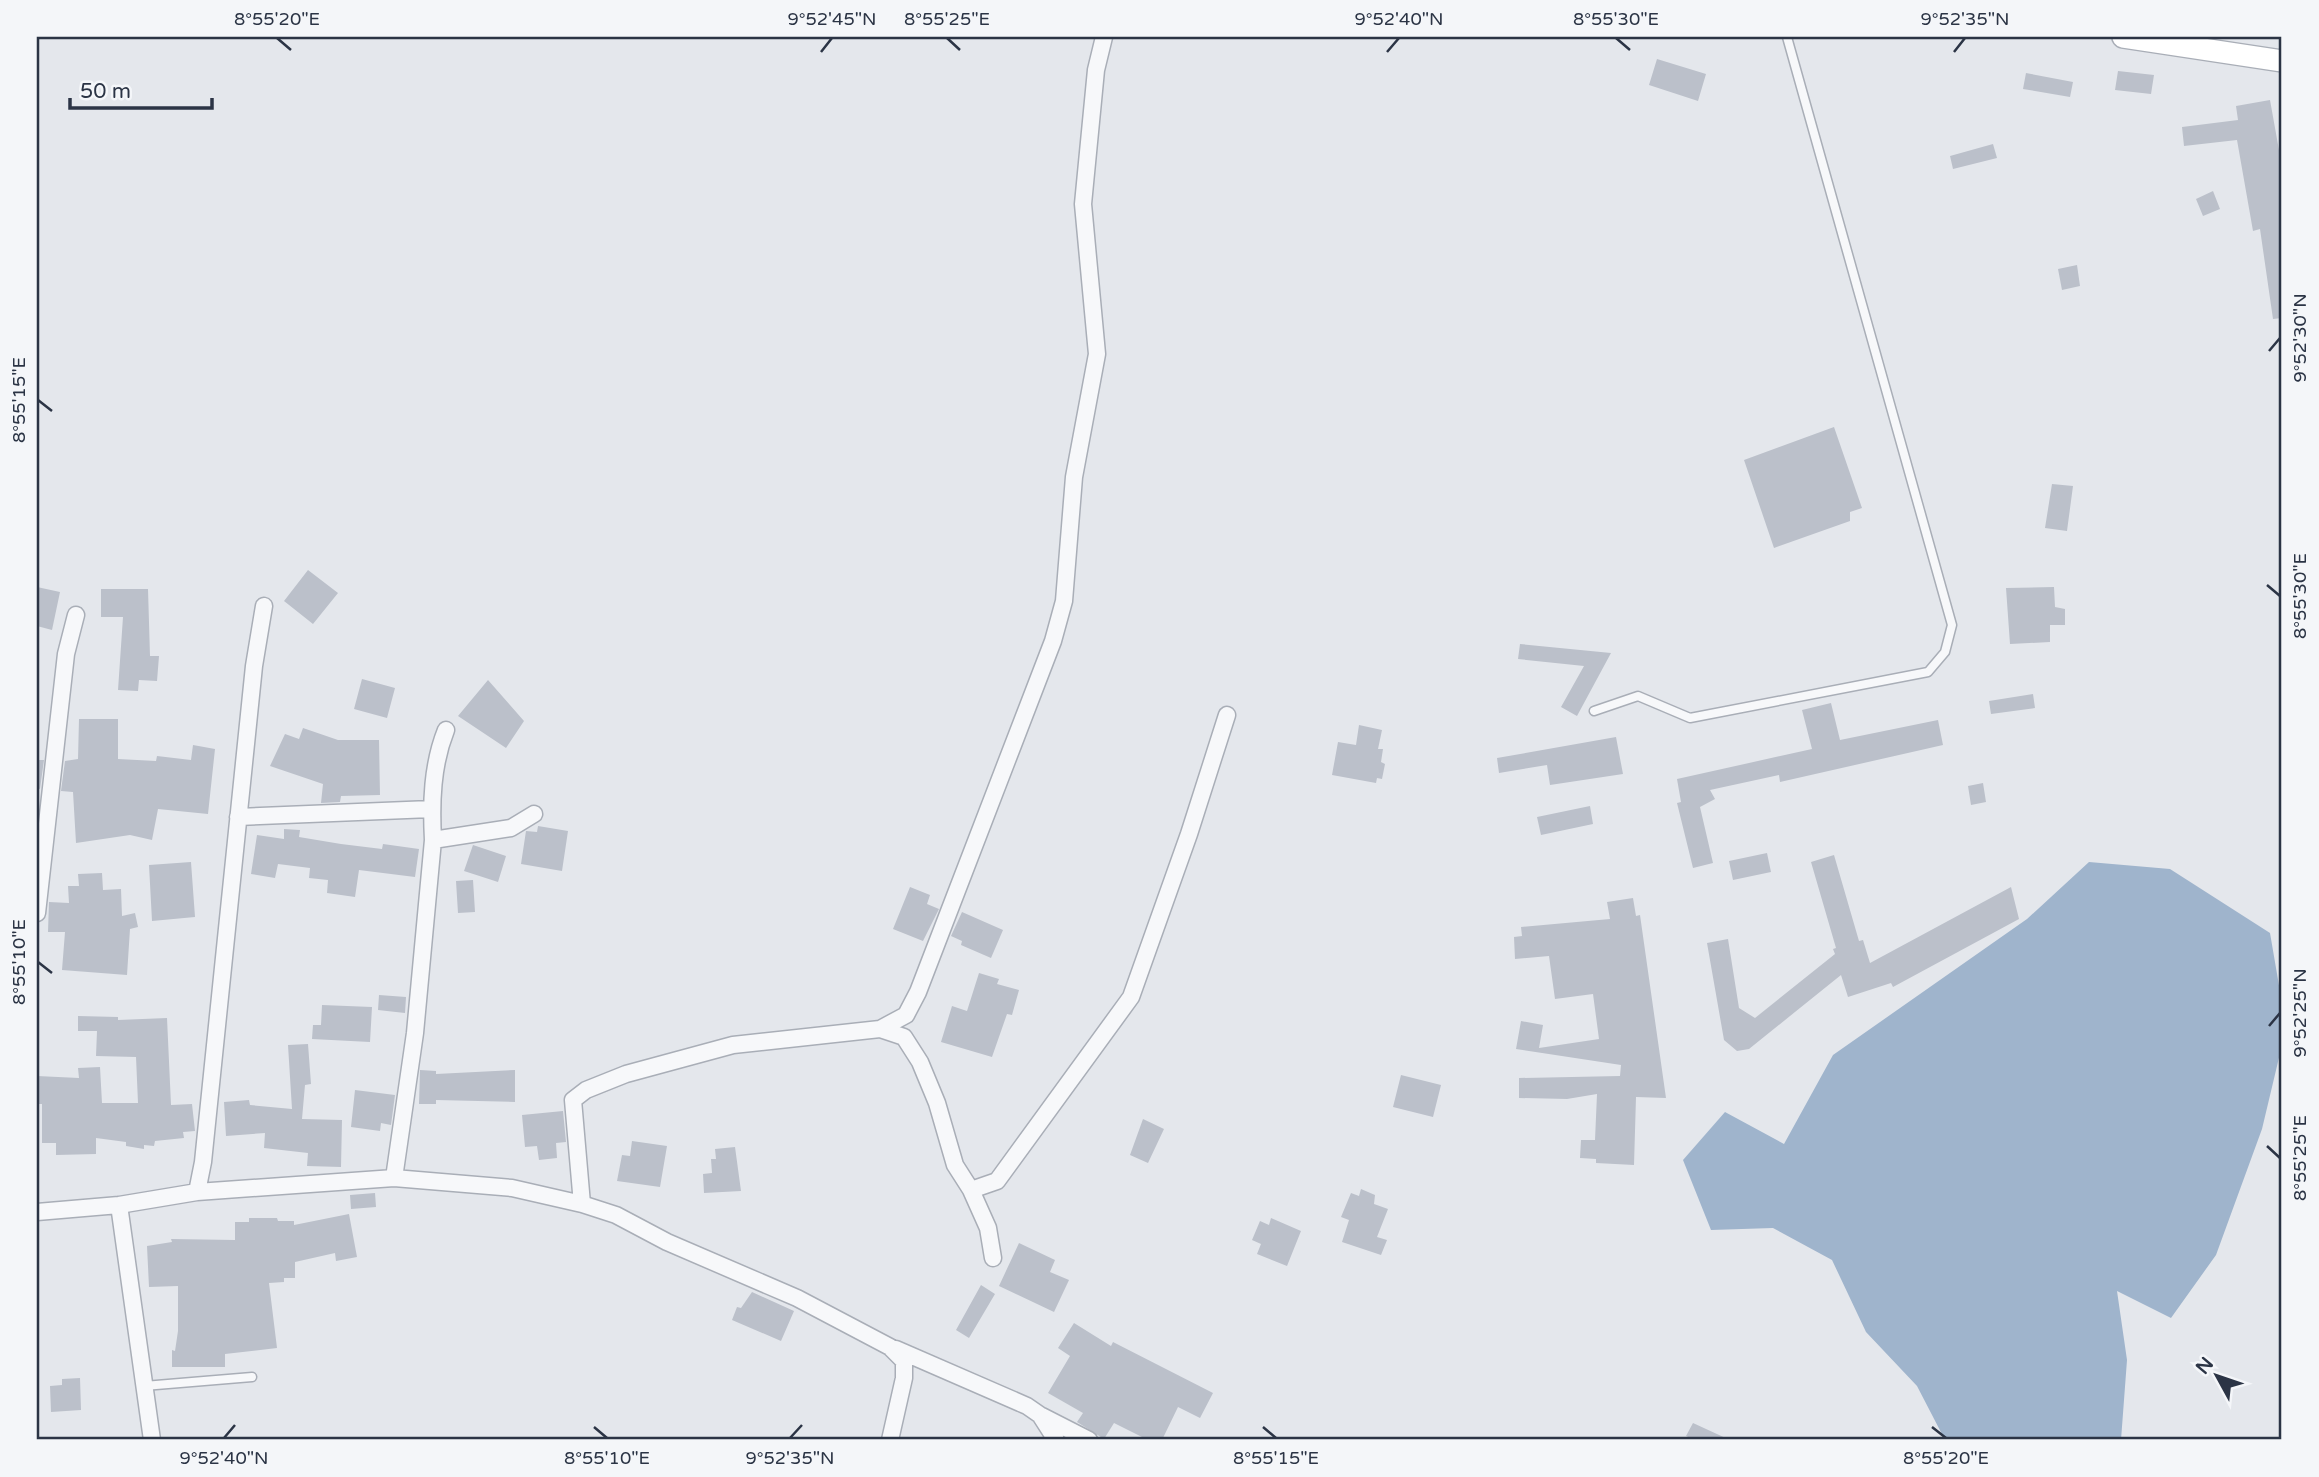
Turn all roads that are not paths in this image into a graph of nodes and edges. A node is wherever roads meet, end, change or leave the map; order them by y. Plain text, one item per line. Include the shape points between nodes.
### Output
1 (1104, 37) edge
2 (1787, 37) edge
3 (2123, 37) edge
4 (2282, 61) edge
5 (264, 606) dead end
6 (76, 615) dead end
7 (1594, 711) dead end
8 (1227, 715) dead end
9 (446, 730) dead end
10 (431, 809) junction
11 (534, 814) dead end
12 (238, 817) junction
13 (433, 840) junction
14 (40, 853) edge
15 (37, 913) edge
16 (880, 1029) junction
17 (394, 1178) junction
18 (971, 1190) junction
19 (197, 1192) junction
20 (582, 1203) junction
21 (119, 1205) junction
22 (37, 1212) edge
23 (993, 1258) dead end
24 (890, 1347) junction
25 (252, 1377) dead end
26 (144, 1386) junction
27 (1040, 1415) junction
28 (152, 1440) edge
29 (890, 1440) edge
30 (1056, 1440) edge
31 (1089, 1440) edge

1 - 16 street via 1096,70 1083,204 1097,354 1074,477 1064,601 1054,641 918,992 905,1015
2 - 7 lane via 1952,625 1945,652 1928,672 1690,718 1638,696
3 - 4 main road
5 - 12 street
6 - 14 street via 66,653
8 - 18 street via 1130,997 996,1181
9 - 10 street via 437,751
10 - 12 street
10 - 13 street
11 - 13 street via 512,828
12 - 19 street via 204,1162
13 - 17 street via 415,1033
14 - 15 street
16 - 18 street via 904,1037 920,1062 955,1166
16 - 20 street via 733,1045 626,1074 586,1090 573,1100
17 - 19 street
17 - 20 street via 512,1188
18 - 23 street via 988,1228
19 - 21 street
20 - 24 street via 797,1298
21 - 22 street
21 - 26 street
24 - 27 street
24 - 29 street via 904,1361
25 - 26 lane
26 - 28 street
27 - 30 street
27 - 31 street

